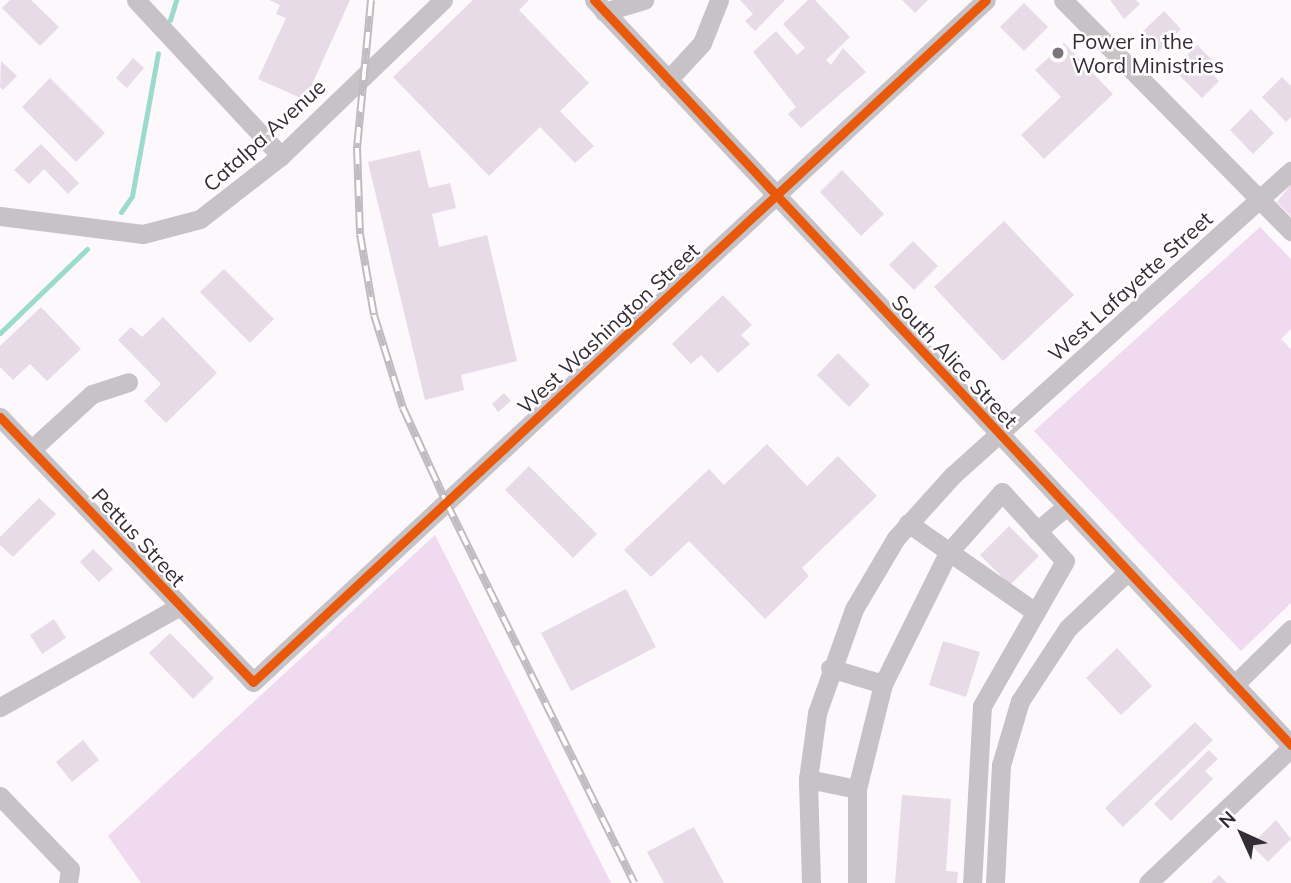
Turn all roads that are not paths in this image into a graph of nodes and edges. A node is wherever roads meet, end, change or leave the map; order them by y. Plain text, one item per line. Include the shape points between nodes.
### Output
1 (136, 0) edge
2 (443, 0) edge
3 (643, 0) edge
4 (719, 0) edge
5 (986, 0) edge
6 (1063, 0) edge
7 (599, 6) edge
8 (668, 80) junction
9 (281, 156) junction
10 (1291, 171) edge
11 (776, 196) junction
12 (1261, 200) junction
13 (0, 216) edge
14 (1291, 231) edge
15 (128, 382) dead end
16 (0, 418) edge
17 (999, 433) junction
18 (32, 449) junction
19 (1067, 506) junction
20 (908, 523) junction
21 (1037, 531) junction
22 (948, 553) junction
23 (1128, 571) junction
24 (180, 606) junction
25 (1035, 612) junction
26 (1291, 629) edge
27 (830, 668) junction
28 (253, 682) joint
29 (883, 684) junction
30 (1234, 685) junction
31 (0, 706) edge
32 (1291, 746) edge
33 (808, 779) junction
34 (857, 789) junction
35 (0, 796) edge
36 (69, 876) edge
37 (811, 883) edge
38 (857, 883) edge
39 (972, 883) edge
40 (995, 883) edge
41 (1148, 883) edge

1 - 9 street
2 - 9 street, Catalpa Avenue
3 - 7 street
4 - 8 street via 702,43
5 - 11 street, West Washington Street
6 - 12 street
7 - 8 street, South Alice Street
8 - 11 street, South Alice Street
9 - 13 street, Catalpa Avenue via 223,205 200,219 159,232 114,233
10 - 12 street, West Lafayette Street
11 - 17 street, South Alice Street
11 - 28 street, West Washington Street
12 - 14 street
12 - 17 street, West Lafayette Street
15 - 18 street via 92,394
16 - 18 street, Pettus Street
17 - 19 street, South Alice Street
17 - 20 street, West Lafayette Street
18 - 24 street, Pettus Street
19 - 21 street
19 - 23 street, South Alice Street
20 - 22 street
20 - 27 street, West Lafayette Street via 873,572
21 - 22 street via 1002,492
21 - 25 street via 1065,561
22 - 25 street
22 - 29 street
23 - 30 street, South Alice Street
23 - 40 street via 1068,628 1020,701 996,799
24 - 28 street, Pettus Street
24 - 31 street
25 - 39 street via 982,706
26 - 30 street
27 - 29 street
27 - 33 street, West Lafayette Street via 817,713
29 - 34 street
30 - 32 street, South Alice Street
32 - 41 street
33 - 34 street
33 - 37 street, West Lafayette Street
34 - 38 street
35 - 36 street

